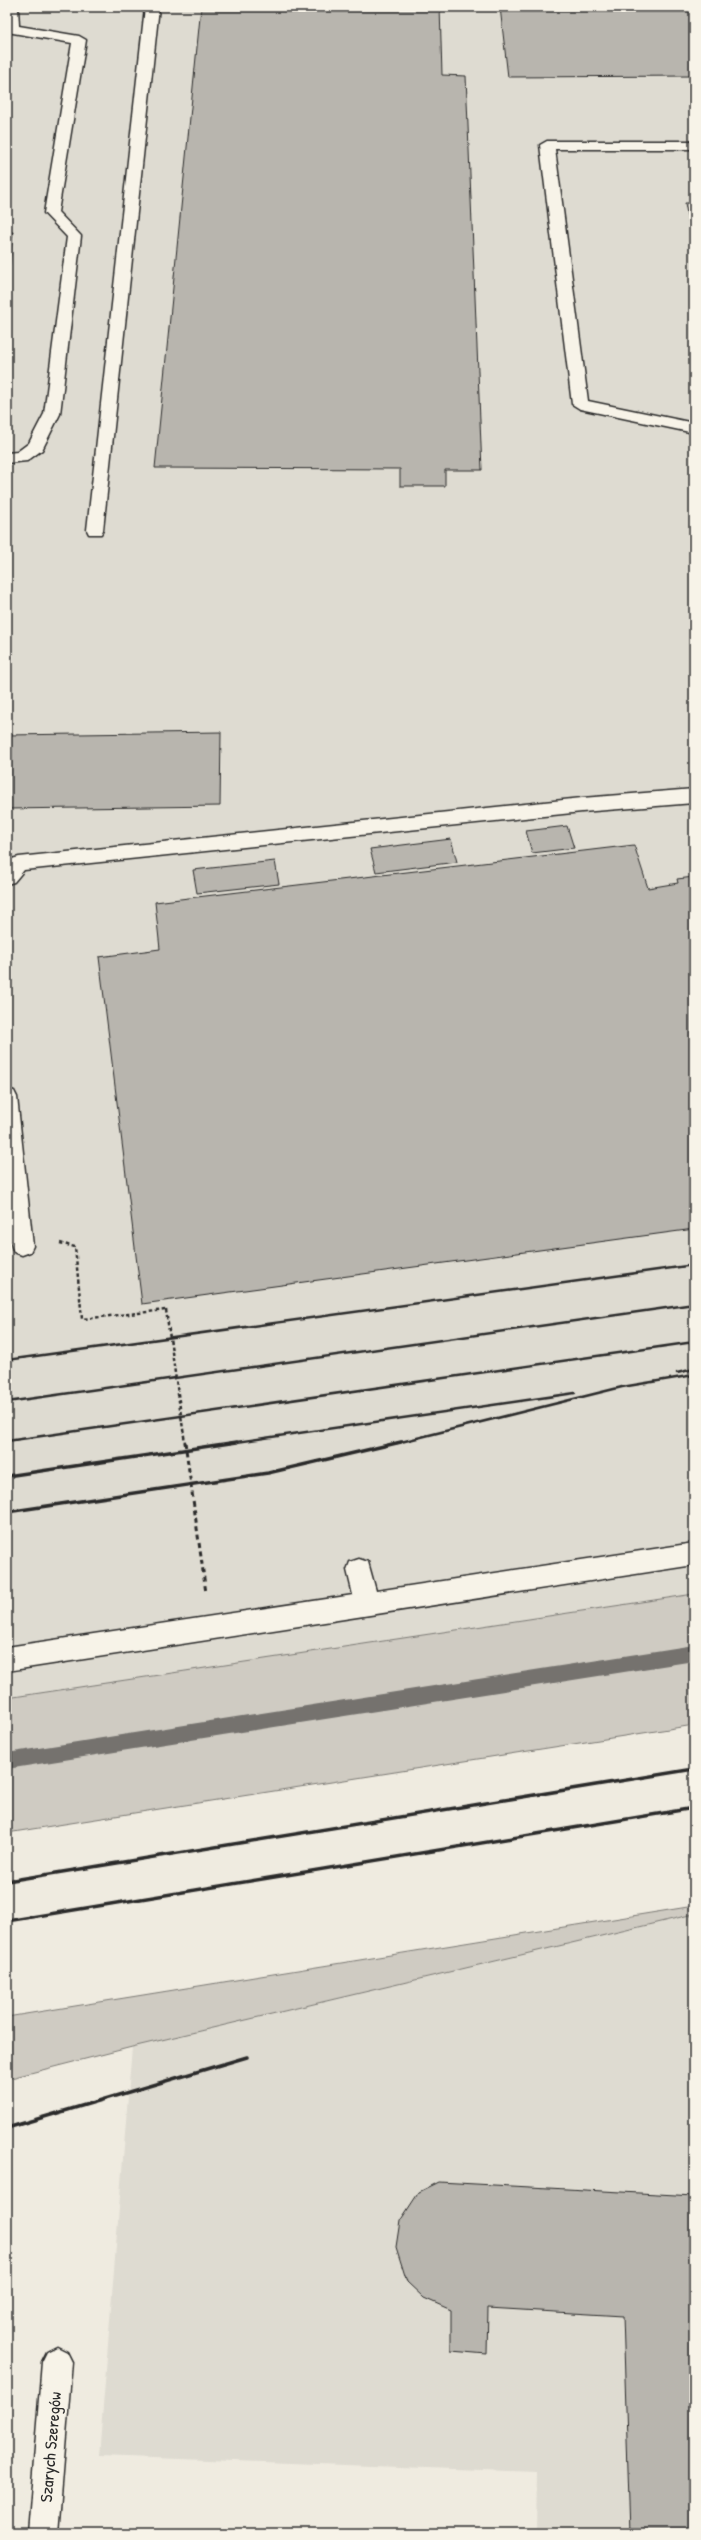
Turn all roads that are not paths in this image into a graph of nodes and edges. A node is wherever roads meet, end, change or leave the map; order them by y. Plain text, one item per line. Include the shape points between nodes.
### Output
1 (11, 7) edge
2 (152, 7) edge
3 (694, 145) edge
4 (694, 428) edge
5 (7, 458) edge
6 (95, 530) dead end
7 (694, 796) edge
8 (7, 876) edge
9 (7, 1097) edge
10 (22, 1246) dead end
11 (694, 1554) edge
12 (359, 1570) dead end
13 (366, 1604) junction
14 (7, 1659) edge
15 (57, 2362) dead end
16 (43, 2533) edge

1 - 5 street via 12,29 80,40 51,213 74,236 52,414 36,446 21,458
2 - 6 street
3 - 4 street via 547,145 580,404
7 - 8 street via 582,805 18,864
9 - 10 street
11 - 13 street
12 - 13 street
13 - 14 street
15 - 16 street, Szarych Szeregów

